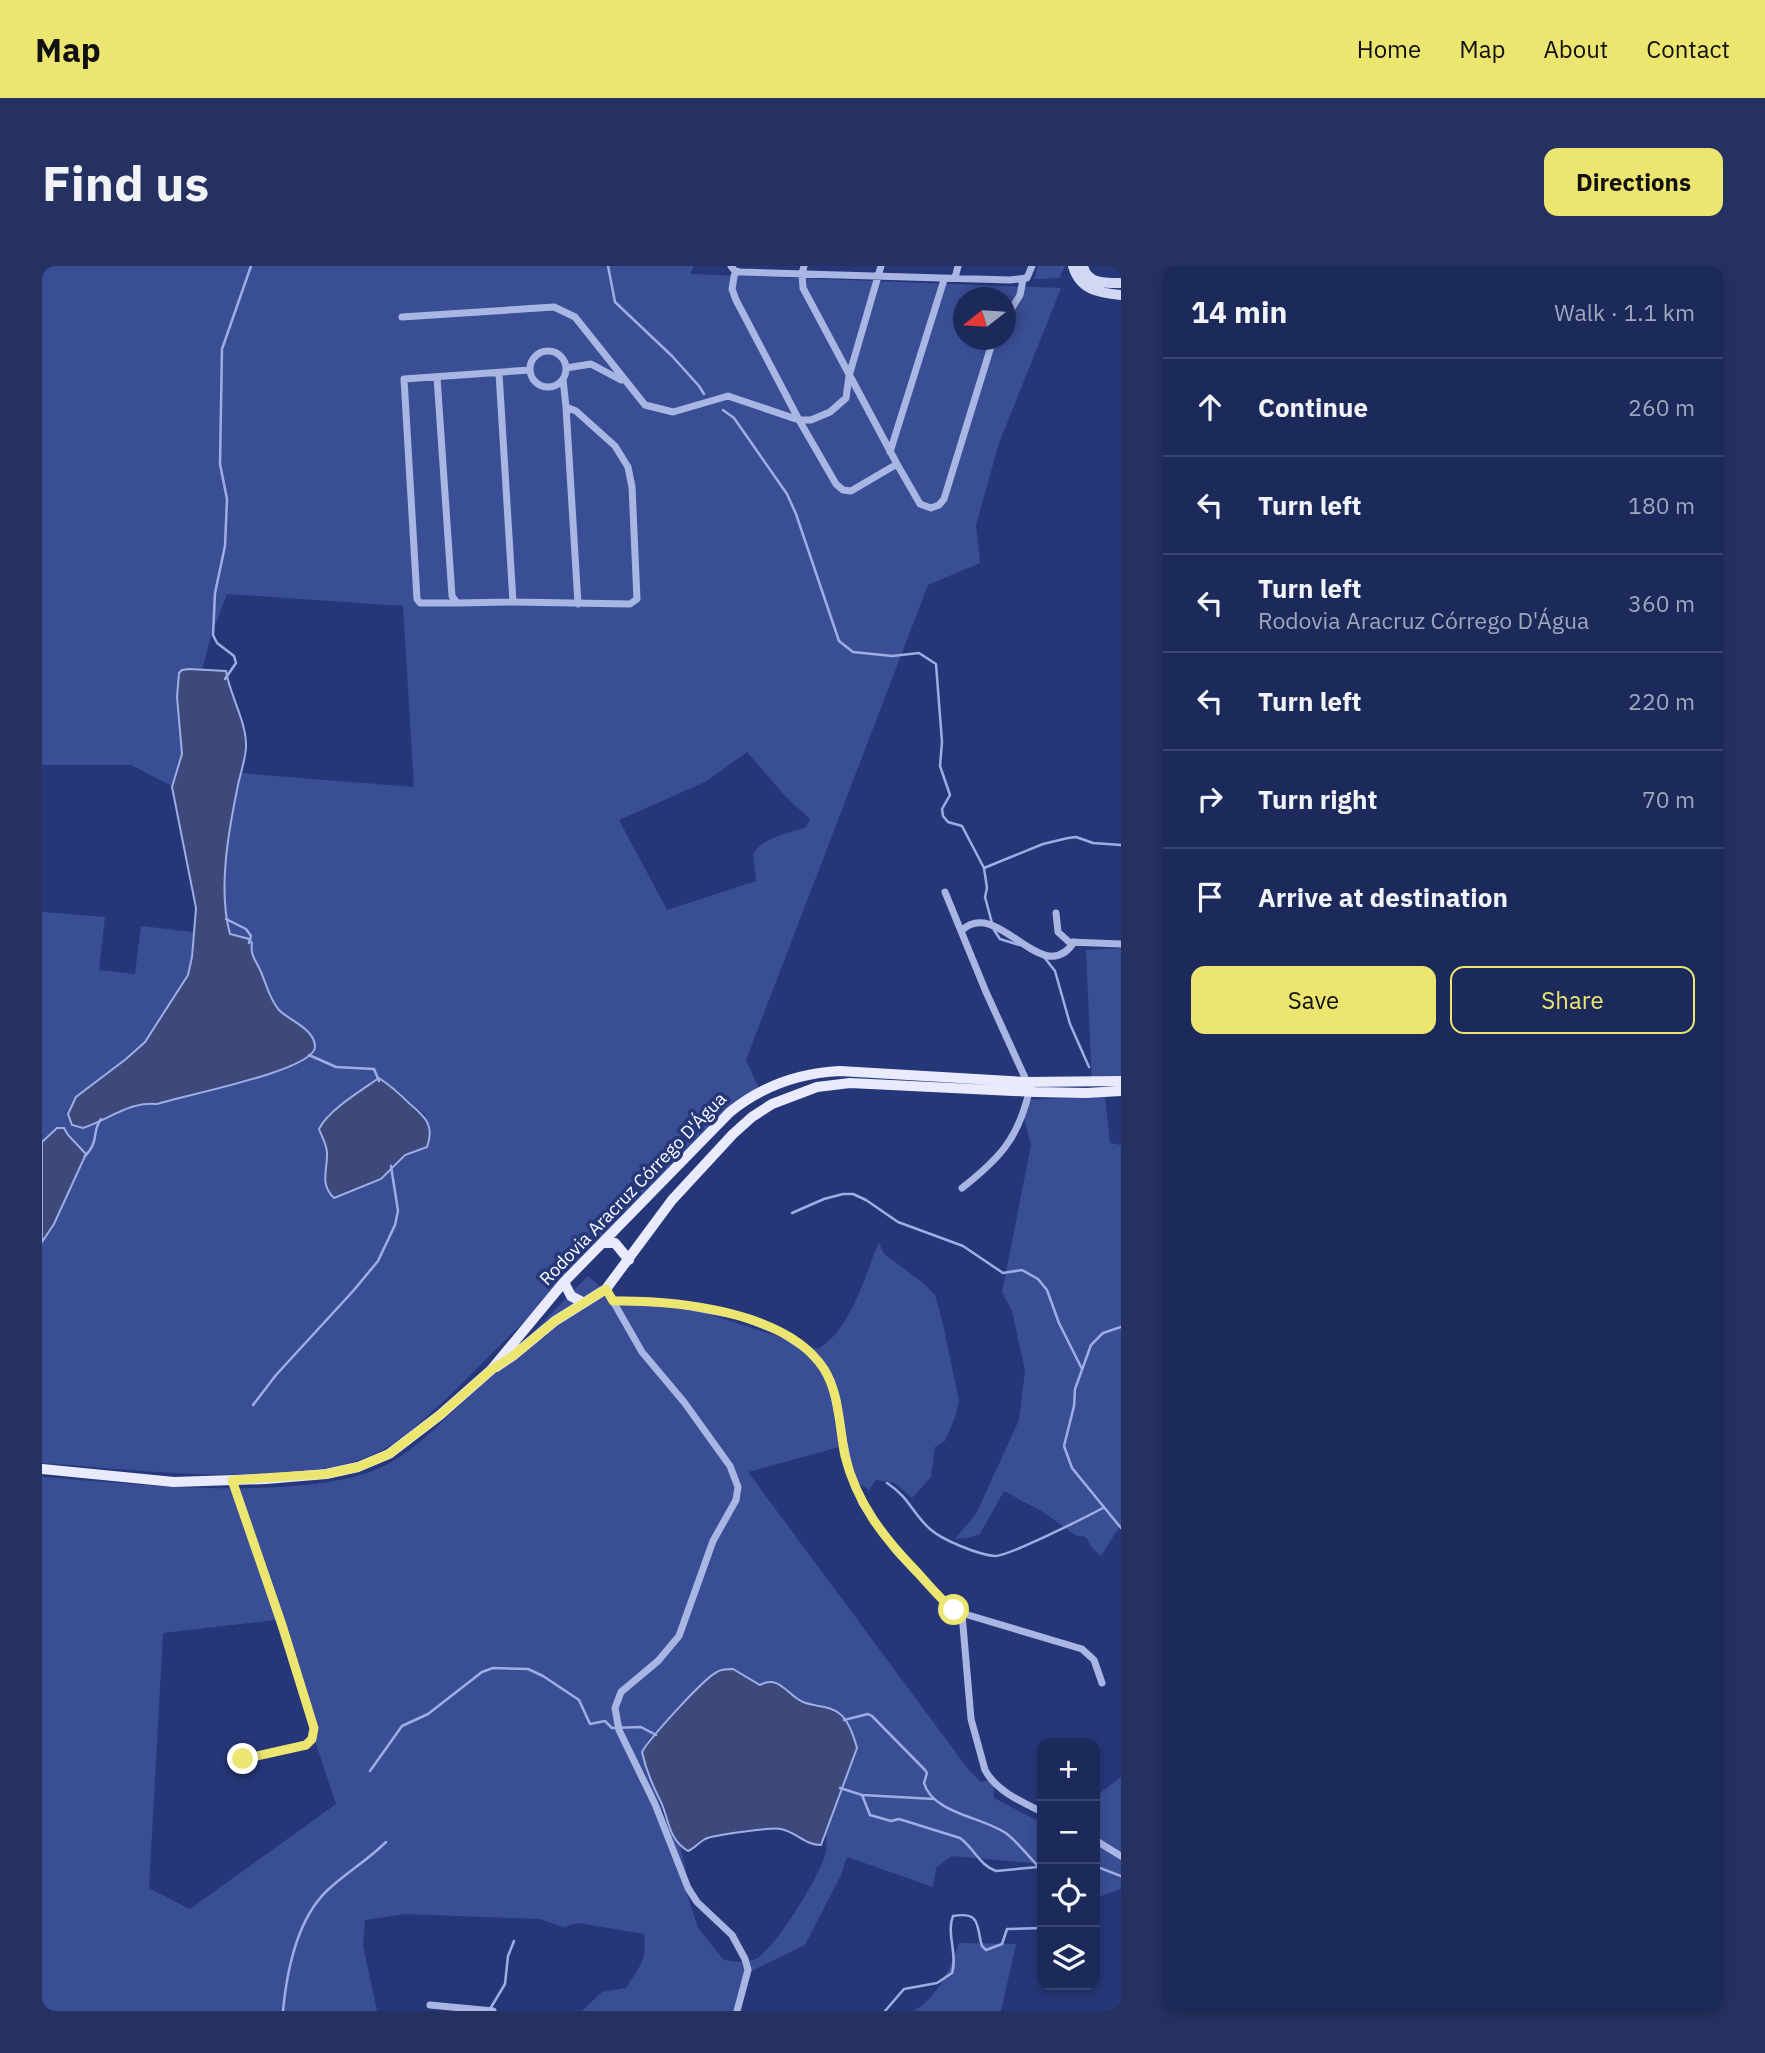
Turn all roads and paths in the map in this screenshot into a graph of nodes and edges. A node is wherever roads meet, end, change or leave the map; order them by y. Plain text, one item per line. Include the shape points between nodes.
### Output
1 (881, 266) edge
2 (958, 266) edge
3 (1032, 266) edge
4 (1073, 266) edge
5 (1083, 266) edge
6 (733, 268) edge
7 (803, 270) edge
8 (878, 277) junction
9 (955, 278) junction
10 (944, 280) junction
11 (1023, 280) junction
12 (1121, 283) edge
13 (1121, 295) edge
14 (1016, 302) edge
15 (402, 317) dead end
16 (990, 350) edge
17 (566, 368) junction
18 (530, 370) junction
19 (499, 373) junction
20 (849, 376) junction
21 (437, 377) junction
22 (563, 379) junction
23 (625, 382) junction
24 (566, 407) junction
25 (799, 420) junction
26 (890, 452) junction
27 (897, 464) junction
28 (513, 602) junction
29 (457, 603) junction
30 (578, 604) junction
31 (945, 892) dead end
32 (1056, 913) dead end
33 (961, 931) junction
34 (1074, 943) junction
35 (1121, 944) edge
36 (1121, 1081) edge
37 (1028, 1087) junction
38 (1121, 1091) edge
39 (962, 1188) dead end
40 (602, 1243) junction
41 (629, 1260) junction
42 (564, 1282) junction
43 (606, 1289) junction
44 (613, 1301) junction
45 (584, 1303) junction
46 (491, 1370) junction
47 (42, 1469) edge
48 (232, 1480) junction
49 (962, 1614) junction
50 (1102, 1683) dead end
51 (243, 1759) dead end
52 (1037, 1809) edge
53 (1100, 1843) edge
54 (1121, 1856) edge
55 (430, 2005) dead end
56 (493, 2011) edge
57 (737, 2011) edge

1 - 8 street
2 - 9 street
3 - 11 street
4 - 13 street via 1088,288
5 - 12 street via 1090,279
6 - 7 street
6 - 25 street via 736,300
7 - 8 street
7 - 20 street via 803,288
8 - 10 street
8 - 20 street
9 - 10 street
9 - 11 street
10 - 26 street
11 - 14 street
15 - 23 street via 554,307 575,317
16 - 27 street via 939,505 920,504
17 - 18 street via 558,354 547,351 536,355
17 - 22 street
17 - 23 street via 591,364
18 - 19 street
18 - 22 street via 534,381 543,387
19 - 21 street
19 - 28 street
20 - 25 street via 846,398 830,412
20 - 26 street
21 - 29 street via 450,587
21 - 29 street via 404,379 417,599 425,605
22 - 24 street
23 - 25 street via 645,405 673,412 728,396
24 - 30 street
24 - 30 street via 615,446 628,467 633,499 637,598 630,604
25 - 27 street via 844,490 851,491
26 - 27 street
28 - 29 street
28 - 30 street
31 - 33 street
32 - 34 street via 1061,937
33 - 34 street via 979,922 1049,956
33 - 37 street
34 - 35 street
36 - 37 main road, Rodovia Aracruz Córrego D'Água
37 - 38 main road, Rodovia Aracruz Córrego D'Água via 1086,1093
37 - 39 street via 1020,1123 1005,1149
37 - 40 main road, Rodovia Aracruz Córrego D'Água via 840,1071 778,1083 730,1112
37 - 41 main road, Rodovia Aracruz Córrego D'Água via 850,1083 817,1087 785,1098 733,1134 671,1200
40 - 41 main road via 615,1243
40 - 42 main road, Rodovia Aracruz Córrego D'Água
41 - 43 main road, Rodovia Aracruz Córrego D'Água
42 - 45 main road via 571,1296
42 - 46 main road, Rodovia Aracruz Córrego D'Água
43 - 44 street
43 - 45 main road, Rodovia Aracruz Córrego D'Água
44 - 49 street via 675,1304 739,1316 780,1332 806,1349 831,1381 850,1472 872,1520 896,1551
44 - 57 street via 642,1352 730,1466 737,1487 736,1500 713,1541 679,1636 621,1692 615,1708 619,1730 688,1888 732,1935 745,1959 748,1970
45 - 46 main road, Rodovia Aracruz Córrego D'Água
46 - 48 main road, Rodovia Aracruz Córrego D'Água via 389,1454 326,1474
47 - 48 main road, Rodovia Aracruz Córrego D'Água via 174,1482
48 - 51 street via 314,1728 306,1745
49 - 50 street via 1082,1649 1092,1657
49 - 52 street via 971,1719 985,1770 1014,1797
53 - 54 street
55 - 56 street

